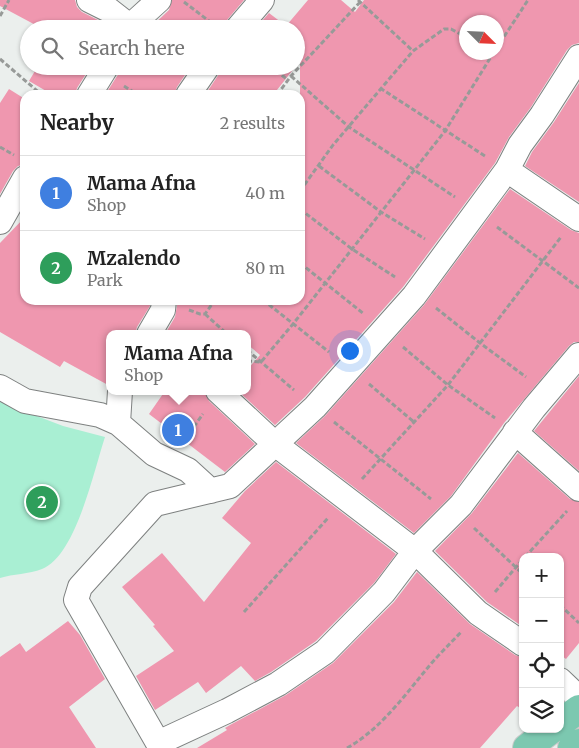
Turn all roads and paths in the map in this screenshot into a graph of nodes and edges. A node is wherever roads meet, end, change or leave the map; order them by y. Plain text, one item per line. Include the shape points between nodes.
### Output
1 (9, 0) edge
2 (89, 0) edge
3 (159, 0) edge
4 (181, 0) edge
5 (262, 0) edge
6 (528, 0) edge
7 (360, 1) edge
8 (0, 16) edge
9 (121, 20) edge
10 (137, 20) edge
11 (208, 20) edge
12 (244, 20) edge
13 (459, 33) edge
14 (504, 37) edge
15 (413, 51) junction
16 (579, 58) edge
17 (0, 59) edge
18 (489, 60) edge
19 (305, 61) edge
20 (101, 75) edge
21 (202, 75) edge
22 (282, 75) edge
23 (291, 76) joint
24 (288, 80) junction
25 (380, 88) junction
26 (36, 90) edge
27 (92, 90) edge
28 (191, 90) edge
29 (281, 90) edge
30 (349, 127) junction
31 (445, 131) junction
32 (318, 166) junction
33 (414, 170) junction
34 (507, 170) junction
35 (305, 184) edge
36 (20, 187) edge
37 (381, 212) junction
38 (476, 212) junction
39 (577, 218) edge
40 (0, 222) edge
41 (446, 252) junction
42 (543, 260) junction
43 (305, 267) edge
44 (326, 282) junction
45 (579, 288) edge
46 (172, 305) edge
47 (177, 305) edge
48 (211, 305) edge
49 (204, 314) junction
50 (151, 330) edge
51 (222, 330) edge
52 (384, 330) junction
53 (251, 353) edge
54 (579, 356) edge
55 (251, 361) edge
56 (261, 362) junction
57 (448, 385) junction
58 (0, 387) edge
59 (120, 395) edge
60 (217, 395) edge
61 (222, 395) edge
62 (315, 407) junction
63 (118, 423) junction
64 (515, 432) junction
65 (275, 444) junction
66 (380, 459) junction
67 (168, 461) junction
68 (210, 491) junction
69 (576, 497) edge
70 (345, 498) junction
71 (454, 513) junction
72 (415, 551) junction
73 (528, 553) edge
74 (519, 563) edge
75 (515, 567) junction
76 (519, 570) edge
77 (564, 609) edge
78 (244, 612) dead end
79 (478, 614) junction
80 (579, 623) edge
81 (522, 643) edge
82 (564, 684) edge
83 (579, 698) edge
84 (579, 709) edge
85 (564, 720) edge
86 (547, 733) edge
87 (579, 743) edge
88 (347, 748) edge
89 (527, 748) edge
90 (572, 748) edge

1 - 8 path
2 - 9 street
3 - 10 street
4 - 11 path
5 - 12 street
6 - 14 path
7 - 15 path
7 - 19 path
13 - 15 path via 444,29
15 - 25 path
16 - 34 street via 520,145
17 - 26 path
18 - 31 path
20 - 27 street
21 - 28 street
22 - 24 path
23 - 24 path
23 - 30 path
24 - 29 path
25 - 30 path
25 - 31 path
30 - 32 path
30 - 33 path
31 - 33 path
31 - 34 path
32 - 35 path
32 - 37 path
33 - 37 path
33 - 38 path
34 - 38 street
34 - 39 street
36 - 40 street
37 - 41 path
37 - 44 path
38 - 41 street
38 - 42 path
39 - 42 path
41 - 52 street
42 - 45 path
42 - 57 path
43 - 44 path
44 - 52 path
44 - 56 path
46 - 50 street via 163,310
47 - 49 path
48 - 49 path
49 - 51 path
52 - 57 path
52 - 62 street
53 - 56 path
54 - 64 street
55 - 56 path
56 - 62 path
57 - 64 path
57 - 66 path
58 - 63 street via 25,401 100,415
59 - 63 street
60 - 67 path
61 - 65 street
62 - 65 street
62 - 66 path
63 - 67 street via 154,454
64 - 69 street
64 - 71 street
65 - 68 street via 230,486
65 - 70 street
66 - 70 path
66 - 71 path
67 - 68 street via 188,470
68 - 72 street via 155,504 77,593 76,600 158,743 278,684 325,652 384,592
69 - 73 path
70 - 72 street
70 - 78 path
71 - 72 street
71 - 75 path
72 - 79 street
74 - 75 path
75 - 76 path
75 - 79 path
77 - 80 path
79 - 81 street
79 - 88 path via 390,713
82 - 83 street
84 - 85 main road
86 - 89 main road
87 - 90 main road

